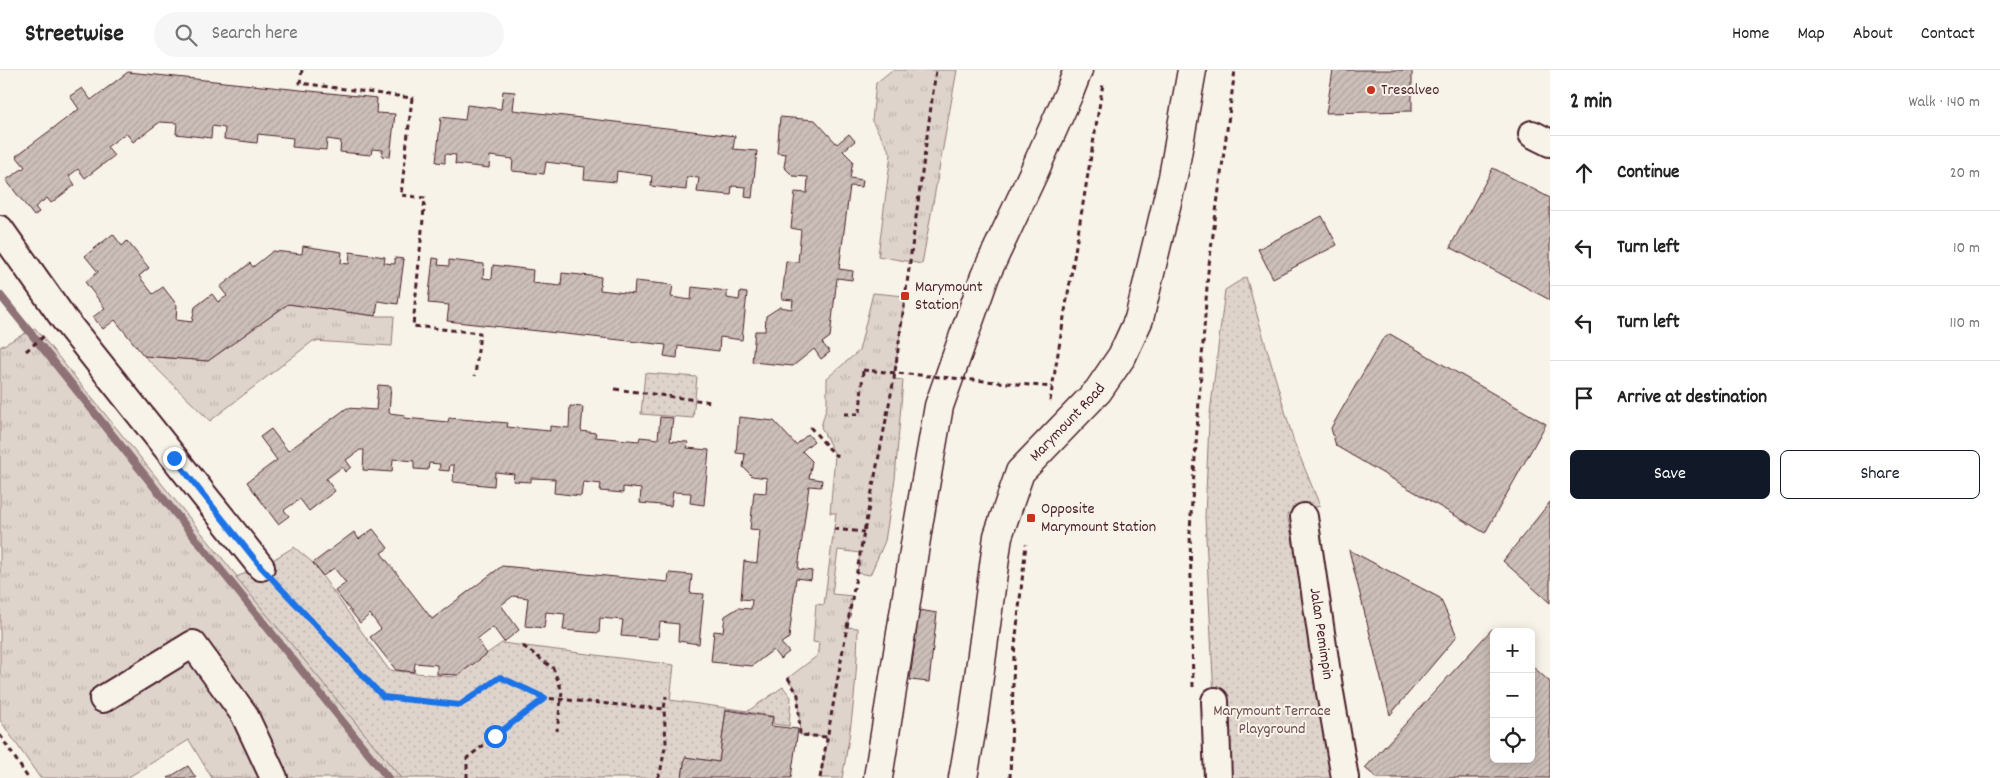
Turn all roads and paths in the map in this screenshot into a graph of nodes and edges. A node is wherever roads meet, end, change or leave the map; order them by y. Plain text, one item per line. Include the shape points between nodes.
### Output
1 (302, 70) edge
2 (936, 70) edge
3 (1078, 70) edge
4 (1192, 70) edge
5 (1235, 70) edge
6 (1104, 80) dead end
7 (0, 228) edge
8 (475, 376) dead end
9 (615, 389) dead end
10 (711, 402) dead end
11 (844, 414) dead end
12 (810, 427) dead end
13 (841, 456) dead end
14 (1304, 517) dead end
15 (834, 529) dead end
16 (864, 532) junction
17 (1027, 542) dead end
18 (261, 567) joint
19 (523, 646) dead end
20 (788, 678) dead end
21 (1204, 695) joint
22 (666, 696) dead end
23 (545, 698) junction
24 (103, 699) dead end
25 (560, 699) junction
26 (664, 709) junction
27 (888, 716) junction
28 (557, 731) dead end
29 (0, 735) edge
30 (828, 737) junction
31 (28, 778) edge
32 (274, 778) edge
33 (467, 778) edge
34 (657, 778) edge
35 (820, 778) edge
36 (862, 778) edge
37 (878, 778) edge
38 (963, 778) edge
39 (1010, 778) edge
40 (1218, 778) edge
41 (1345, 778) edge

1 - 8 path via 300,84 412,98 401,195 425,198 413,326 480,333
2 - 16 path via 894,379
3 - 27 main road via 985,276 939,406
4 - 38 main road, Marymount Road via 1173,177 1139,319 1122,356 1098,391 1020,472 998,536
5 - 21 path via 1208,272 1190,520
6 - 11 path, bridge via 1052,387 863,370 860,414
7 - 18 street via 64,319
9 - 10 path
12 - 13 path via 835,455
14 - 41 street, Jalan Pemimpin
15 - 16 path
16 - 30 path
17 - 39 path via 1014,655
18 - 23 path via 383,697 460,705 500,677
19 - 25 path via 552,668 562,691
20 - 30 path via 798,695 800,735
21 - 40 street
22 - 26 path
23 - 25 path
23 - 33 path via 467,758
24 - 32 street via 192,644 244,714
25 - 26 path
25 - 28 path
26 - 34 path via 666,742
27 - 36 main road
27 - 37 main road
29 - 31 path
30 - 35 path

